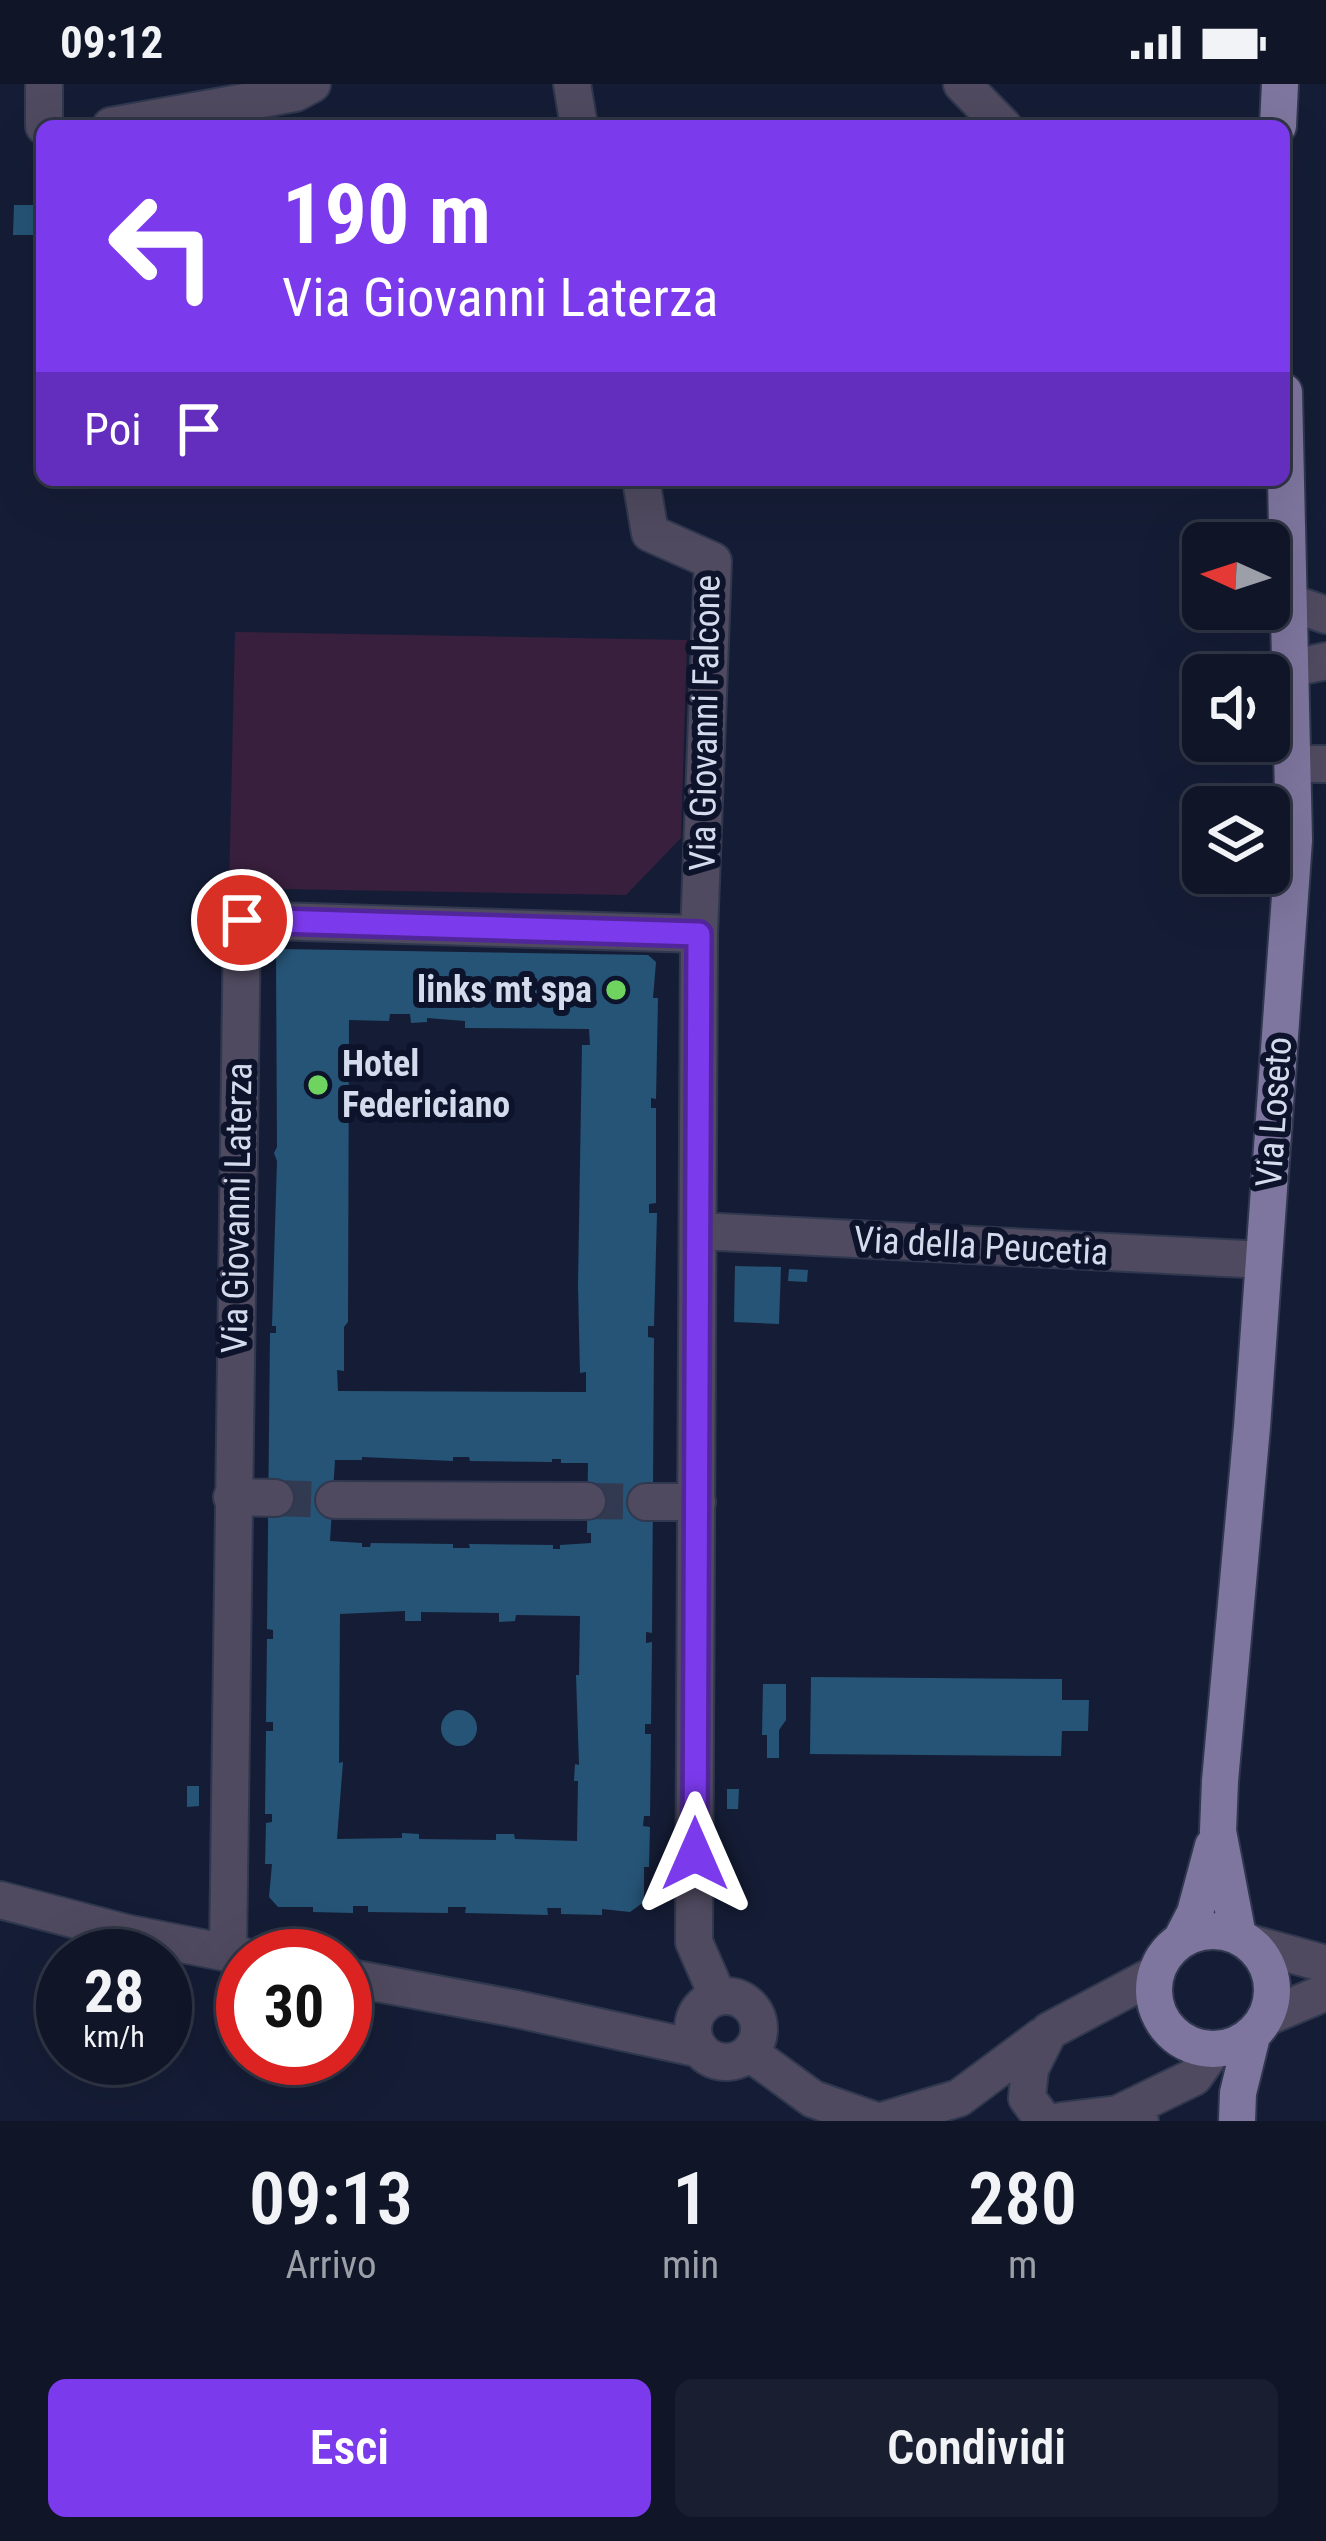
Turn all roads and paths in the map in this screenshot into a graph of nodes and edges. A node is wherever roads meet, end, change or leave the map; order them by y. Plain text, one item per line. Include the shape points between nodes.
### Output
1 (44, 84) edge
2 (312, 84) edge
3 (572, 84) edge
4 (962, 84) edge
5 (1280, 84) edge
6 (44, 120) edge
7 (144, 120) edge
8 (578, 120) edge
9 (997, 120) edge
10 (1279, 120) edge
11 (642, 486) edge
12 (1286, 486) edge
13 (1291, 603) junction
14 (1326, 615) edge
15 (1310, 664) edge
16 (1310, 764) edge
17 (699, 934) junction
18 (699, 1231) junction
19 (1264, 1260) junction
20 (232, 1497) junction
21 (275, 1498) tunnel mouth
22 (334, 1499) tunnel mouth
23 (587, 1501) tunnel mouth
24 (646, 1502) tunnel mouth
25 (697, 1502) junction
26 (1218, 1831) junction
27 (0, 1900) edge
28 (236, 1929) edge
29 (1244, 1939) junction
30 (1181, 1940) junction
31 (216, 1950) edge
32 (1326, 1964) edge
33 (1156, 1974) junction
34 (372, 1982) edge
35 (1326, 1992) edge
36 (718, 1997) junction
37 (1260, 2027) junction
38 (1049, 2031) junction
39 (700, 2050) junction
40 (1213, 2050) junction
41 (750, 2053) junction
42 (1130, 2118) edge
43 (879, 2121) edge
44 (1044, 2121) edge
45 (1061, 2121) edge
46 (1225, 2121) edge
47 (1237, 2121) edge

1 - 6 street
2 - 7 street
3 - 8 street
4 - 9 street
5 - 10 main road
11 - 17 street, Via Giovanni Falcone via 650,533 713,561
12 - 13 main road, Via Loseto
13 - 14 street
13 - 15 main road, Via Loseto
15 - 16 main road, Via Loseto
16 - 19 main road, Via Loseto via 1294,840
17 - 18 street
17 - 20 street, Via Giovanni Laterza via 242,920
18 - 19 street, Via della Peucetia
18 - 25 street
19 - 26 main road, Via Loseto
20 - 21 street
20 - 28 street, Via Giovanni Laterza
22 - 23 street
24 - 25 street
25 - 36 street via 694,1942
26 - 29 main road, Via Loseto
26 - 30 main road, Via Loseto
27 - 31 street
29 - 30 main road via 1219,1930
29 - 32 street
29 - 37 main road via 1271,1977
30 - 33 main road
33 - 38 street
33 - 40 main road via 1166,2026 1195,2048
34 - 39 street
35 - 37 street
36 - 39 street via 695,2018
36 - 41 street via 739,1998 755,2012 760,2033
37 - 40 main road via 1234,2047
37 - 47 main road
38 - 43 street via 959,2098
38 - 44 street via 1030,2069 1027,2098
39 - 41 street via 718,2062
40 - 42 street via 1194,2077
40 - 46 main road
41 - 43 street via 813,2099
42 - 45 street

